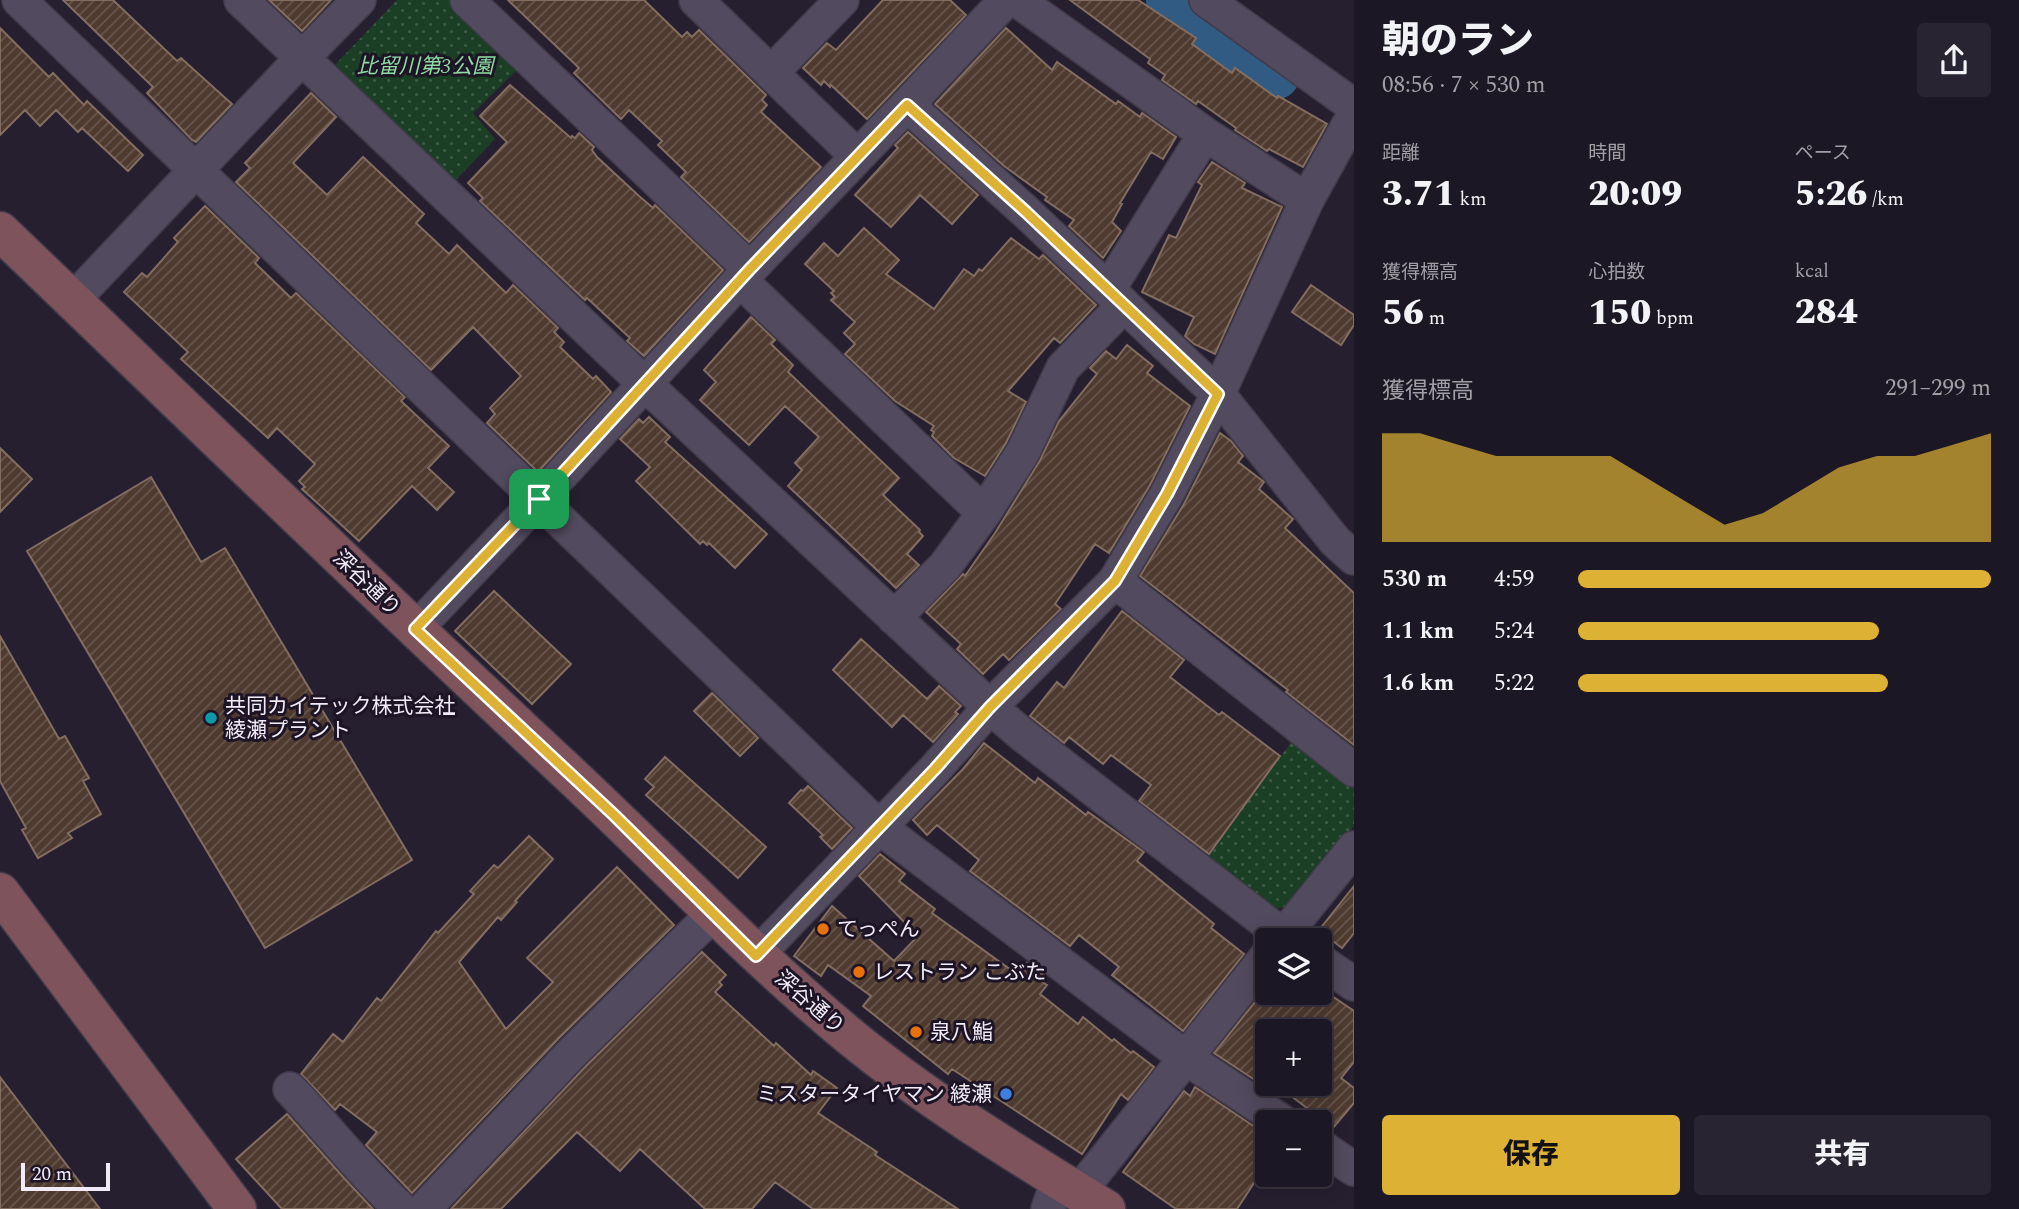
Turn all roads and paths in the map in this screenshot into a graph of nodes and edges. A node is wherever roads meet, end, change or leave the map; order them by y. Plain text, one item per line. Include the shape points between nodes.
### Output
1 (19, 0) edge
2 (241, 0) edge
3 (359, 0) edge
4 (467, 0) edge
5 (696, 0) edge
6 (842, 0) edge
7 (1006, 0) edge
8 (1017, 0) edge
9 (1219, 3) edge
10 (302, 58) junction
11 (772, 74) junction
12 (907, 105) junction
13 (1354, 106) edge
14 (1354, 115) edge
15 (1205, 134) junction
16 (857, 156) junction
17 (196, 170) junction
18 (1307, 200) junction
19 (0, 231) edge
20 (745, 275) junction
21 (1116, 298) junction
22 (73, 300) junction
23 (645, 384) junction
24 (1218, 394) junction
25 (539, 499) junction
26 (984, 513) junction
27 (1354, 558) edge
28 (1115, 581) junction
29 (894, 618) junction
30 (415, 629) junction
31 (990, 707) junction
32 (1354, 770) edge
33 (879, 827) junction
34 (1354, 848) edge
35 (0, 892) edge
36 (713, 914) junction
37 (1261, 928) edge
38 (1291, 928) edge
39 (756, 956) junction
40 (1332, 969) edge
41 (1255, 972) edge
42 (1354, 984) edge
43 (1185, 1058) junction
44 (290, 1089) dead end
45 (1265, 1110) edge
46 (1332, 1154) edge
47 (1354, 1169) edge
48 (1072, 1198) edge
49 (237, 1209) edge
50 (401, 1209) edge
51 (424, 1209) edge

1 - 17 street
2 - 10 street
3 - 10 street
4 - 20 street
5 - 11 street
6 - 11 street
7 - 12 street
8 - 15 street
9 - 13 street
10 - 17 street
10 - 23 street
11 - 16 street
12 - 16 street
12 - 21 street
14 - 18 street
15 - 18 street
15 - 21 street
16 - 20 street
17 - 22 street
17 - 25 street
18 - 24 street
19 - 22 street, 深谷通り
20 - 23 street
20 - 26 street
21 - 24 street
21 - 26 street via 1063,368 1023,452
22 - 30 street, 深谷通り
23 - 25 street
23 - 29 street
24 - 27 street via 1335,541
24 - 28 street via 1167,494
25 - 30 street
25 - 33 street
26 - 29 street via 944,566
28 - 31 street
28 - 32 street
29 - 31 street
30 - 36 street, 深谷通り
31 - 33 street
31 - 37 street
33 - 39 street
33 - 43 street
34 - 38 street
35 - 49 street
36 - 39 street, 深谷通り
36 - 51 street
39 - 48 street, 深谷通り via 850,1037
40 - 42 street
41 - 43 street
43 - 45 street
43 - 48 street
44 - 50 street
46 - 47 street

